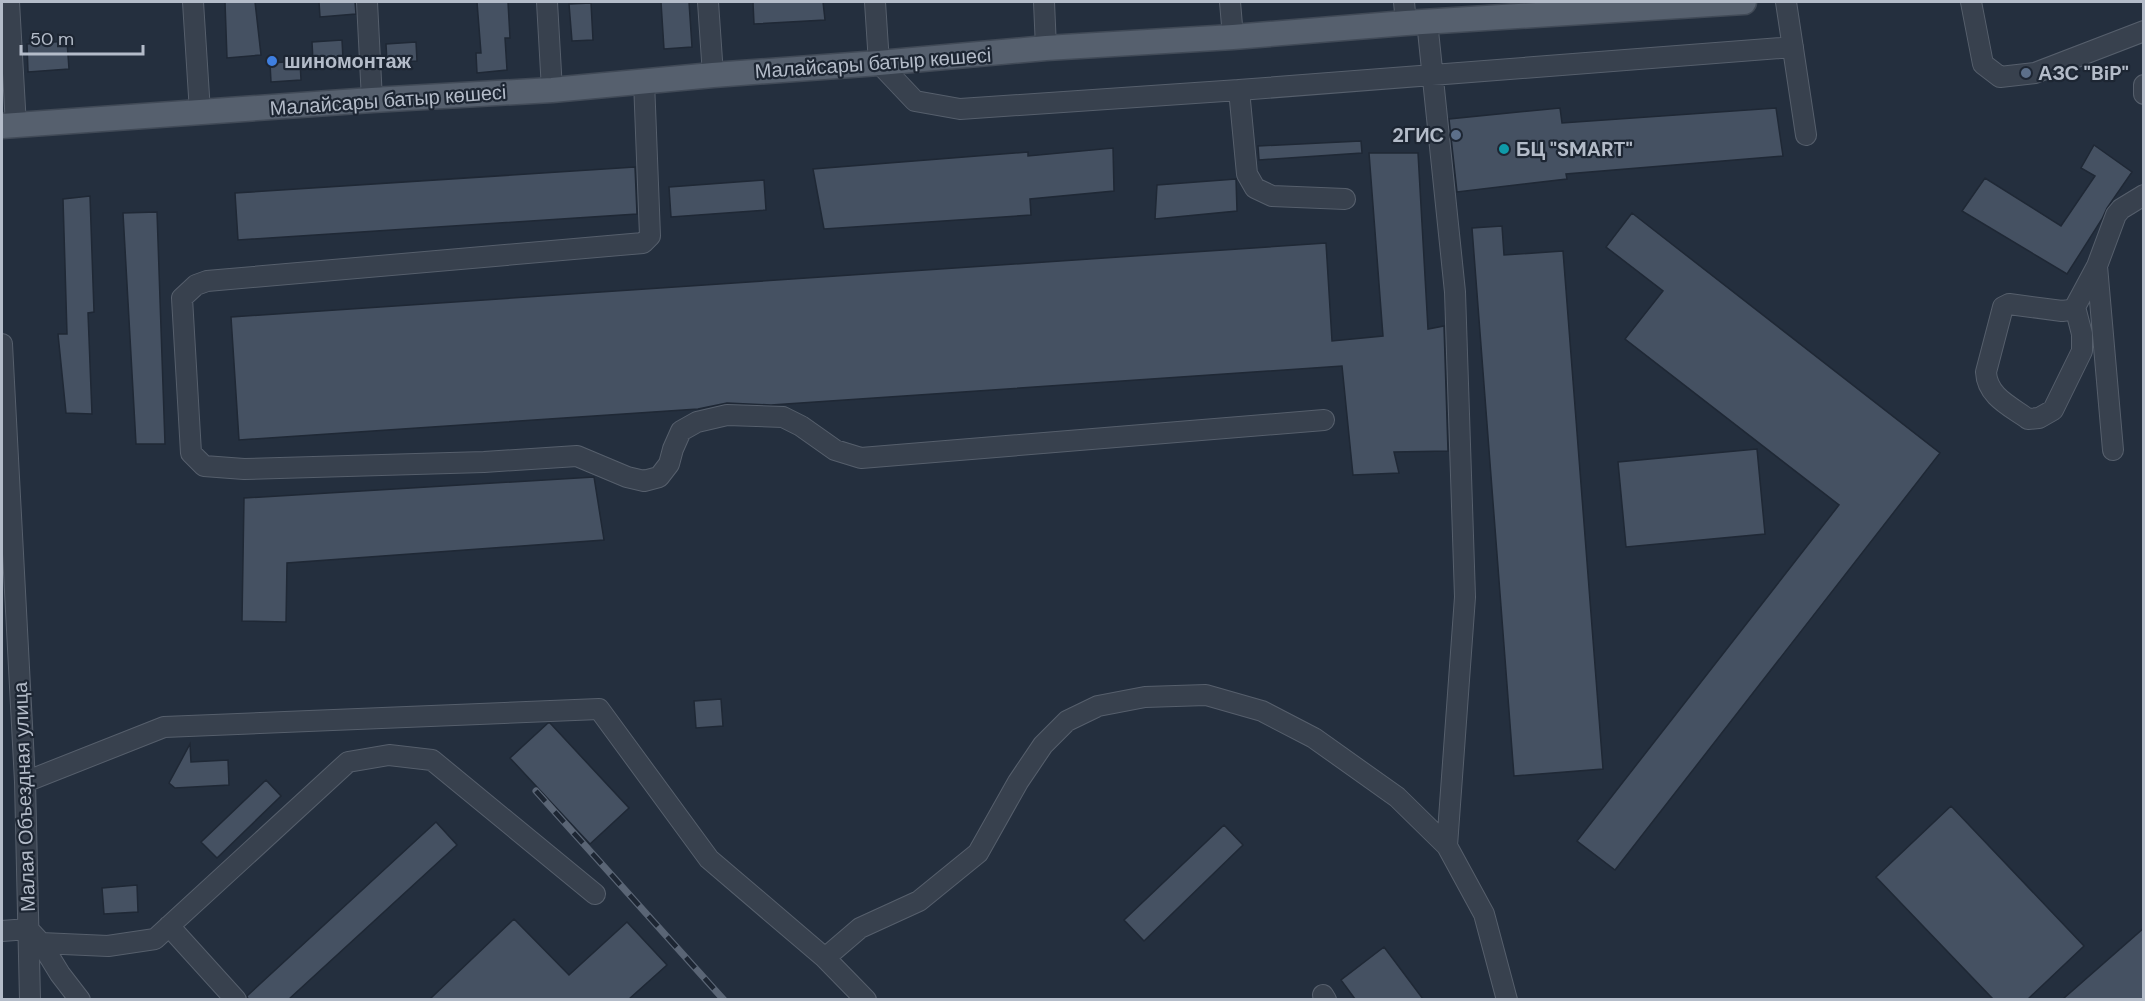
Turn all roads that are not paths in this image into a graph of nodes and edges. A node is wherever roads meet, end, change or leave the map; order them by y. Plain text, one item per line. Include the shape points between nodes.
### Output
1 (9, 2) edge
2 (193, 2) edge
3 (367, 2) edge
4 (547, 2) edge
5 (708, 2) edge
6 (875, 2) edge
7 (1044, 2) edge
8 (1230, 2) edge
9 (1744, 2) edge
10 (1786, 2) edge
11 (1971, 2) edge
12 (1589, 6) edge
13 (1412, 15) edge
14 (2144, 31) edge
15 (1233, 37) junction
16 (1793, 47) junction
17 (1046, 48) junction
18 (879, 63) junction
19 (713, 75) junction
20 (1432, 75) junction
21 (644, 81) junction
22 (2144, 85) edge
23 (552, 90) junction
24 (1239, 90) junction
25 (2144, 94) edge
26 (372, 100) junction
27 (200, 112) junction
28 (9, 126) edge
29 (1806, 135) dead end
30 (2144, 195) edge
31 (1345, 200) dead end
32 (2097, 266) junction
33 (2075, 307) junction
34 (2, 344) edge
35 (1324, 420) dead end
36 (2113, 450) dead end
37 (25, 782) junction
38 (1447, 846) junction
39 (595, 894) dead end
40 (169, 927) junction
41 (2, 931) edge
42 (35, 936) junction
43 (825, 958) junction
44 (30, 999) edge
45 (80, 999) edge
46 (236, 999) edge
47 (866, 999) edge
48 (1507, 999) edge

1 - 28 street
2 - 27 street
3 - 26 street
4 - 23 street
5 - 19 street
6 - 18 street
7 - 17 street
8 - 15 street
9 - 12 main road, Малайсары батыр көшесі
10 - 16 street
11 - 14 street via 1983,64 2000,77 2035,73
12 - 13 main road, Малайсары батыр көшесі
13 - 15 main road, Малайсары батыр көшесі
13 - 20 street
15 - 17 main road, Малайсары батыр көшесі
16 - 20 street
16 - 29 street
17 - 18 main road, Малайсары батыр көшесі
18 - 19 main road, Малайсары батыр көшесі
18 - 24 street via 915,101 960,109
19 - 21 main road, Малайсары батыр көшесі
20 - 24 street
20 - 38 street via 1455,292 1465,597
21 - 23 main road, Малайсары батыр көшесі
21 - 35 street via 650,236 643,243 196,285 182,298 191,453 204,466 244,469 577,456 644,481 659,477 669,464 681,431 697,422 727,415 783,417 835,450 861,458
22 - 25 street
23 - 26 main road, Малайсары батыр көшесі
24 - 31 street via 1247,174 1255,188 1272,196
26 - 27 main road, Малайсары батыр көшесі
27 - 28 main road, Малайсары батыр көшесі
30 - 32 street via 2116,215
32 - 33 street
32 - 36 street
33 - 33 street via 2062,311 2010,304 2003,307 1986,382 1991,391 2028,419 2040,418 2053,410 2082,351
34 - 37 street, Малая Объездная улица
37 - 42 street, Малая Объездная улица
37 - 43 street via 164,727 599,708 709,859
38 - 43 street via 1397,797 1314,738 1262,711 1206,695 1145,697 1098,706 1067,721 1043,745 1018,782 978,853 919,902 860,928
38 - 48 street via 1484,914
39 - 40 street via 432,760 389,755 348,762
40 - 42 street via 155,939 108,946
40 - 46 street
41 - 42 street
42 - 44 street, Малая Объездная улица
42 - 45 street
43 - 47 street

